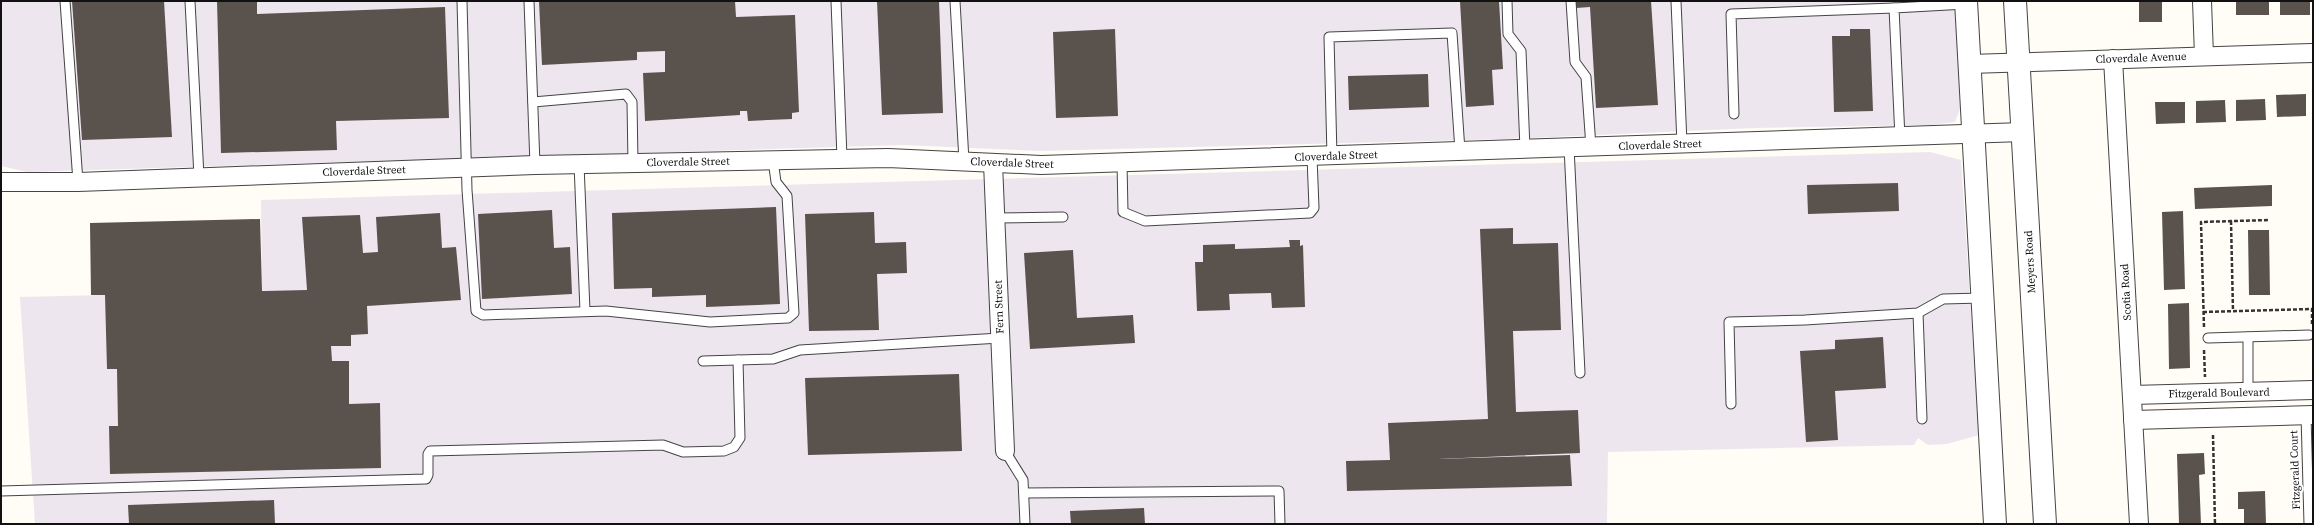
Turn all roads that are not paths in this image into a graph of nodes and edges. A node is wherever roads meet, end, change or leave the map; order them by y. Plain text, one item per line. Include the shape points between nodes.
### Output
1 (65, 1) edge
2 (190, 1) edge
3 (462, 1) edge
4 (529, 1) edge
5 (836, 1) edge
6 (955, 1) edge
7 (1507, 1) edge
8 (1571, 1) edge
9 (1676, 1) edge
10 (2015, 1) edge
11 (2202, 1) edge
12 (1966, 3) edge
13 (1894, 8) junction
14 (2313, 53) edge
15 (2204, 56) junction
16 (2113, 59) junction
17 (2018, 61) junction
18 (1969, 64) junction
19 (533, 102) junction
20 (1734, 114) dead end
21 (2023, 132) junction
22 (1973, 135) junction
23 (1900, 138) junction
24 (1682, 144) junction
25 (1569, 147) junction
26 (1592, 147) junction
27 (1525, 149) junction
28 (1460, 151) junction
29 (1332, 156) junction
30 (1312, 157) junction
31 (842, 158) junction
32 (773, 160) junction
33 (964, 161) junction
34 (633, 163) junction
35 (993, 163) junction
36 (1122, 163) junction
37 (579, 164) junction
38 (535, 165) junction
39 (466, 168) junction
40 (199, 177) junction
41 (1, 182) edge
42 (78, 182) junction
43 (1063, 217) dead end
44 (996, 218) junction
45 (1982, 298) junction
46 (585, 311) junction
47 (1918, 313) junction
48 (2311, 333) edge
49 (2206, 336) road end
50 (2248, 337) junction
51 (1000, 338) junction
52 (738, 360) junction
53 (703, 362) dead end
54 (1580, 373) dead end
55 (2309, 390) edge
56 (2248, 392) junction
57 (2132, 394) junction
58 (1731, 404) dead end
59 (2309, 415) edge
60 (1922, 419) dead end
61 (2133, 420) junction
62 (1004, 451) joint
63 (1, 491) edge
64 (1024, 493) junction
65 (1025, 524) edge
66 (1280, 524) edge
67 (1995, 524) edge
68 (2045, 524) edge
69 (2139, 524) edge
70 (2309, 524) edge

1 - 42 lane
2 - 40 lane
3 - 39 lane
4 - 19 lane
5 - 31 lane
6 - 33 lane
7 - 27 lane via 1508,34 1521,51
8 - 26 lane via 1575,62 1586,77
9 - 24 lane
10 - 17 street, Meyers Road
11 - 15 street
12 - 13 lane
12 - 18 street
13 - 20 lane via 1730,14
13 - 23 lane
14 - 15 street, Cloverdale Avenue
15 - 16 street, Cloverdale Avenue
16 - 17 street, Cloverdale Avenue
16 - 57 street, Scotia Road
17 - 18 street, Cloverdale Avenue
17 - 21 street, Meyers Road
18 - 22 street
19 - 34 lane via 626,94 632,102
19 - 38 lane
21 - 22 street, Cloverdale Street
21 - 68 street, Meyers Road
22 - 23 street, Cloverdale Street
22 - 45 street
23 - 24 street, Cloverdale Street
24 - 26 street, Cloverdale Street
25 - 26 street, Cloverdale Street
25 - 27 street, Cloverdale Street
25 - 54 lane
27 - 28 street, Cloverdale Street
28 - 29 street, Cloverdale Street
28 - 29 lane via 1452,33 1330,37
29 - 30 street, Cloverdale Street
30 - 36 street, Cloverdale Street
30 - 36 lane via 1314,208 1310,213 1145,221 1123,212
31 - 32 street, Cloverdale Street
31 - 33 street, Cloverdale Street
32 - 34 street, Cloverdale Street
32 - 46 lane via 776,182 787,196 794,313 788,318 710,322
33 - 35 street, Cloverdale Street
34 - 37 street, Cloverdale Street
35 - 36 street, Cloverdale Street
35 - 44 street, Fern Street
37 - 38 street, Cloverdale Street
37 - 46 lane
38 - 39 street, Cloverdale Street
39 - 40 street, Cloverdale Street
39 - 46 lane via 476,311 483,315
40 - 42 street, Cloverdale Street
41 - 42 street, Cloverdale Street
43 - 44 lane
44 - 51 street, Fern Street
45 - 47 lane via 1943,299
45 - 67 street
47 - 58 lane via 1729,322
47 - 60 lane
48 - 50 lane
49 - 50 lane
50 - 56 lane
51 - 52 lane via 800,350 773,359
51 - 62 street, Fern Street
52 - 53 lane
52 - 63 lane via 740,438 734,447 724,451 683,452 663,444 430,451 426,479
55 - 56 street, Fitzgerald Boulevard
55 - 59 street, Fitzgerald Boulevard
56 - 57 street, Fitzgerald Boulevard
57 - 61 street, Scotia Road
59 - 61 street
59 - 70 lane, Fitzgerald Court
61 - 69 street, Scotia Road
62 - 64 lane via 1023,480
64 - 65 lane
64 - 66 lane via 1279,491

